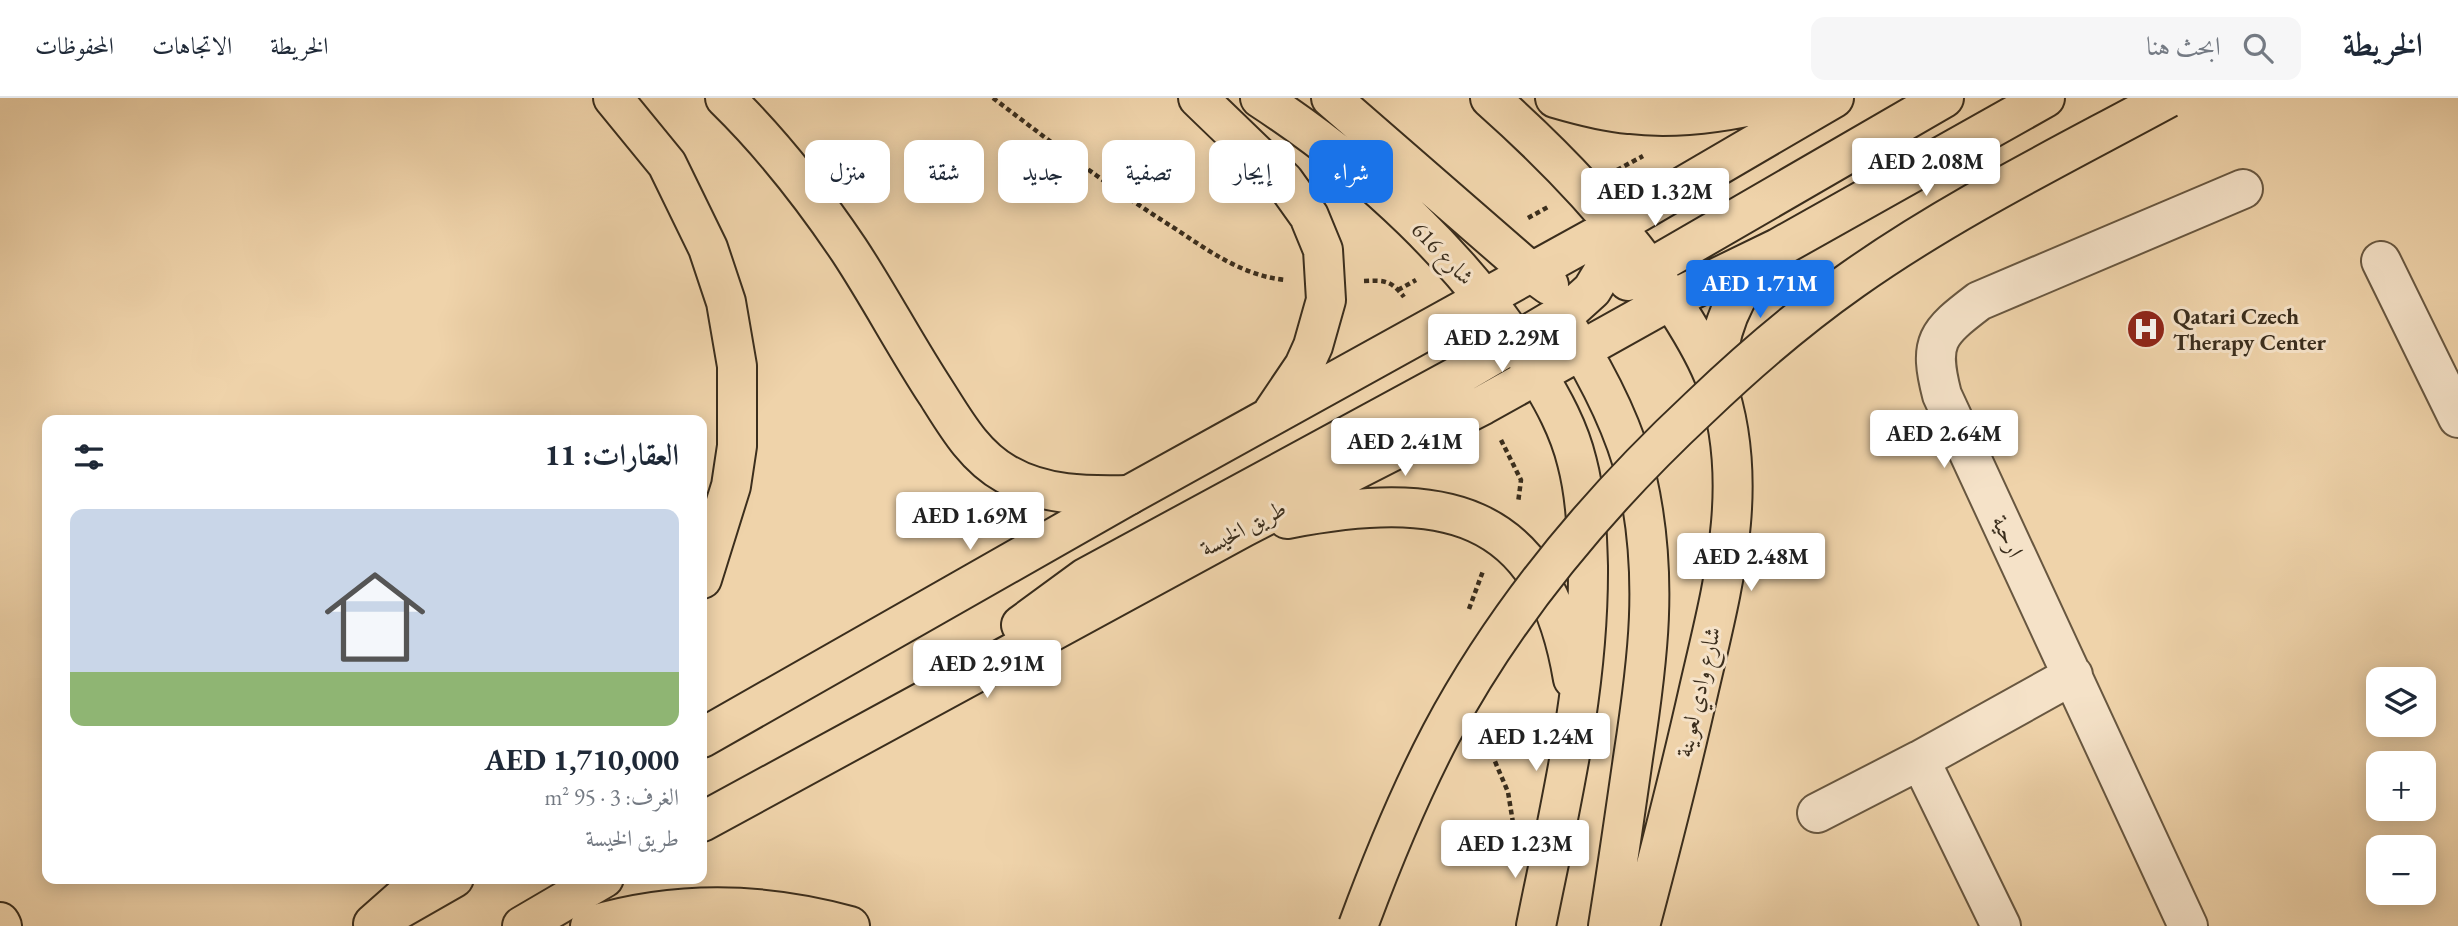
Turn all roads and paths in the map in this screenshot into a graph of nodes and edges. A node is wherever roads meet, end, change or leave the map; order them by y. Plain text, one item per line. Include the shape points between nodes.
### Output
1 (613, 98) edge
2 (725, 98) edge
3 (993, 98) edge
4 (1198, 98) edge
5 (1260, 98) edge
6 (1331, 98) edge
7 (1490, 98) edge
8 (1555, 98) edge
9 (1784, 98) edge
10 (1834, 98) edge
11 (1944, 98) edge
12 (2045, 98) edge
13 (2168, 98) edge
14 (1630, 115) junction
15 (1582, 188) junction
16 (2243, 189) dead end
17 (1615, 226) junction
18 (1778, 248) junction
19 (2381, 261) dead end
20 (1649, 268) junction
21 (1531, 272) junction
22 (1324, 284) junction
23 (1485, 298) junction
24 (1671, 300) junction
25 (1576, 319) junction
26 (1429, 330) junction
27 (1517, 342) junction
28 (1538, 376) junction
29 (1716, 382) junction
30 (2458, 418) edge
31 (1268, 419) junction
32 (1129, 495) junction
33 (1244, 527) junction
34 (707, 564) edge
35 (2073, 676) junction
36 (966, 677) junction
37 (1578, 707) junction
38 (707, 735) edge
39 (1920, 760) junction
40 (1817, 813) dead end
41 (707, 819) edge
42 (418, 884) edge
43 (444, 884) edge
44 (594, 884) edge
45 (372, 925) edge
46 (522, 926) edge
47 (590, 926) edge
48 (850, 926) edge
49 (1358, 926) edge
50 (1536, 926) edge
51 (1608, 926) edge
52 (1640, 926) edge
53 (2001, 926) edge
54 (2188, 926) edge

1 - 34 main road via 667,164 708,248 726,302 737,366 737,446 732,486
2 - 32 main road via 812,197 978,452 1005,474 1045,489 1090,496
3 - 22 path via 1086,169 1225,262 1261,277
4 - 22 main road via 1284,181 1304,209 1323,250
5 - 23 main road, شارع 616 via 1402,211
6 - 21 main road
7 - 15 main road, شارع وادي لعوينة
8 - 14 main road
9 - 14 main road via 1690,115
10 - 17 main road
11 - 20 main road
12 - 18 main road, طريق الخيسة
13 - 49 main road, bridge via 1960,211 1852,280 1759,352 1647,456 1563,550 1491,649 1441,734
14 - 15 path via 1646,154
15 - 17 main road, شارع وادي لعوينة
16 - 35 street, ارحية via 1979,301 1939,337 1935,365 1942,395
17 - 20 main road, شارع وادي لعوينة
17 - 21 main road
17 - 25 main road via 1608,263
18 - 24 main road, طريق الخيسة
18 - 29 main road via 1746,284 1727,319 1717,352
19 - 30 street
20 - 24 main road, شارع وادي لعوينة
20 - 25 main road
21 - 23 main road
21 - 25 main road via 1555,289
22 - 26 path via 1384,280 1398,290
22 - 31 main road via 1326,300 1313,346
23 - 25 main road via 1531,299
23 - 26 main road
23 - 27 main road, شارع 616
24 - 25 main road, طريق الخيسة
24 - 29 main road, شارع وادي لعوينة
25 - 27 main road
25 - 28 main road, طريق الخيسة
25 - 51 main road via 1636,478 1649,551 1646,669
26 - 31 main road
27 - 28 main road, شارع 616
27 - 36 main road via 1085,578 1019,626
28 - 33 main road, طريق الخيسة
28 - 37 main road via 1571,440 1584,497 1588,621
29 - 52 main road, شارع وادي لعوينة via 1731,450 1731,533 1673,803
31 - 32 main road
32 - 38 main road
33 - 36 main road, طريق الخيسة
33 - 37 main road via 1332,510 1390,506 1437,510 1477,522 1517,550 1542,585 1564,639
35 - 39 street
35 - 54 street, ارحية
36 - 41 main road, طريق الخيسة
37 - 50 main road
39 - 40 street
39 - 53 street
42 - 45 main road
43 - 45 main road
44 - 46 main road
47 - 48 main road via 664,909 720,907 808,914

